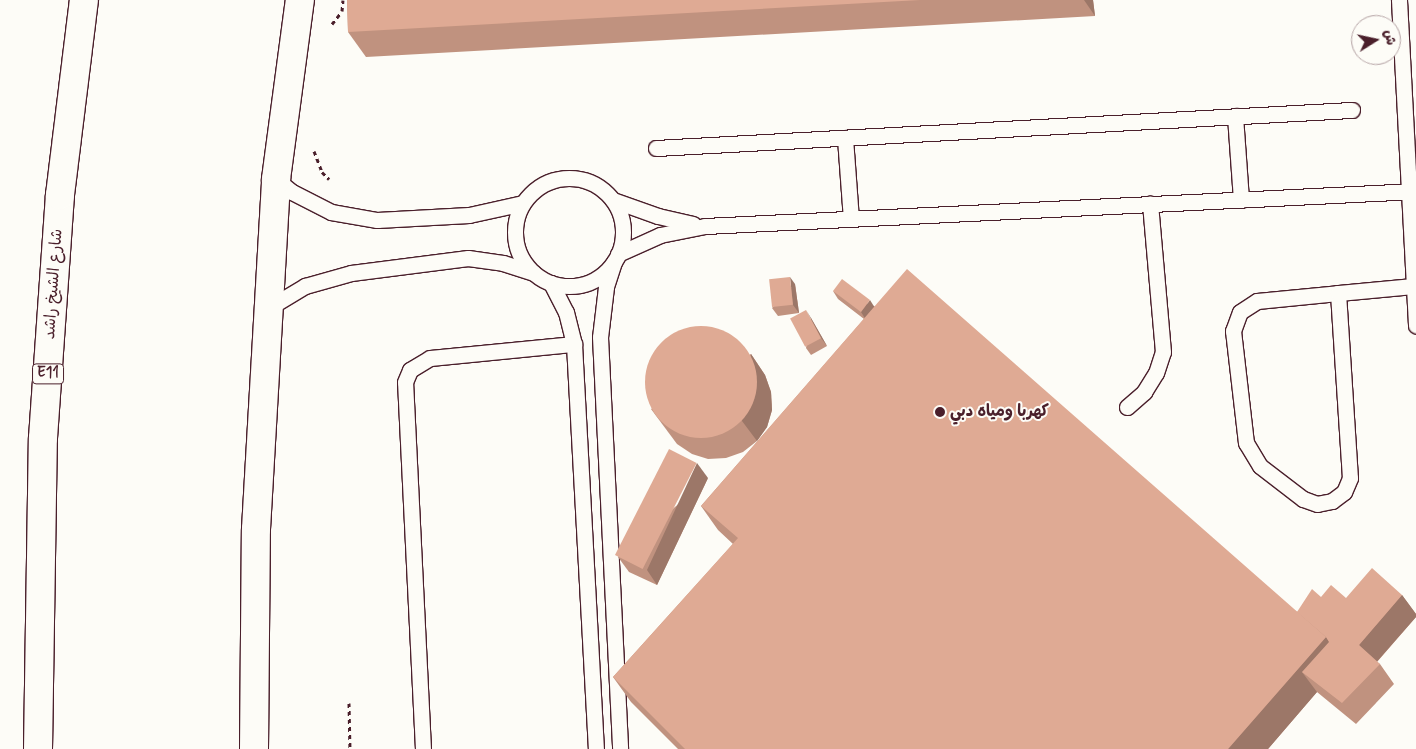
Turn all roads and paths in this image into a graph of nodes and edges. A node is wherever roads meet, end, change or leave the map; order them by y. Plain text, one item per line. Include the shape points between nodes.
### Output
1 (84, 0) edge
2 (300, 0) edge
3 (343, 0) edge
4 (1399, 0) edge
5 (328, 30) dead end
6 (1352, 110) dead end
7 (1236, 116) junction
8 (845, 138) junction
9 (314, 143) dead end
10 (656, 148) dead end
11 (276, 179) junction
12 (1412, 192) edge
13 (613, 200) junction
14 (1241, 200) junction
15 (523, 203) junction
16 (1150, 204) junction
17 (352, 217) junction
18 (851, 219) junction
19 (705, 226) junction
20 (616, 258) junction
21 (536, 274) junction
22 (550, 283) junction
23 (1414, 286) junction
24 (1338, 293) junction
25 (270, 307) junction
26 (1416, 326) edge
27 (574, 344) junction
28 (1127, 407) dead end
29 (349, 703) dead end
30 (38, 749) edge
31 (254, 749) edge
32 (350, 749) edge
33 (423, 749) edge
34 (596, 749) edge
35 (620, 749) edge

1 - 30 highway, شارع الشيخ راشد / E11 via 60,195 43,438
2 - 11 highway
3 - 5 path via 342,11
4 - 12 lane
6 - 7 lane
7 - 8 lane
7 - 14 lane
8 - 10 lane
8 - 18 lane
9 - 17 path via 322,172 334,184 351,192
11 - 17 lane via 311,203
11 - 25 highway
12 - 14 lane
12 - 23 lane
13 - 15 lane via 601,188 585,180 567,177 550,181
13 - 19 lane via 658,216
13 - 20 lane via 621,218 623,236
14 - 16 lane
15 - 17 lane via 469,216 377,220
15 - 21 lane via 517,218 516,241 525,263
16 - 18 lane
16 - 28 lane via 1163,352 1156,373 1144,392
18 - 19 lane
19 - 20 lane via 660,236
20 - 22 lane via 602,275 586,284
20 - 35 lane via 606,287 600,337
21 - 22 lane
21 - 25 lane via 502,263 468,258 351,273 305,286
22 - 27 lane via 566,312
23 - 24 lane
23 - 26 lane
24 - 24 lane via 1257,301 1240,312 1234,331 1246,443 1260,466 1303,499 1317,504 1338,497 1350,478
25 - 31 highway via 256,529
27 - 33 lane via 430,358 410,370 405,382
27 - 34 lane
29 - 32 path

